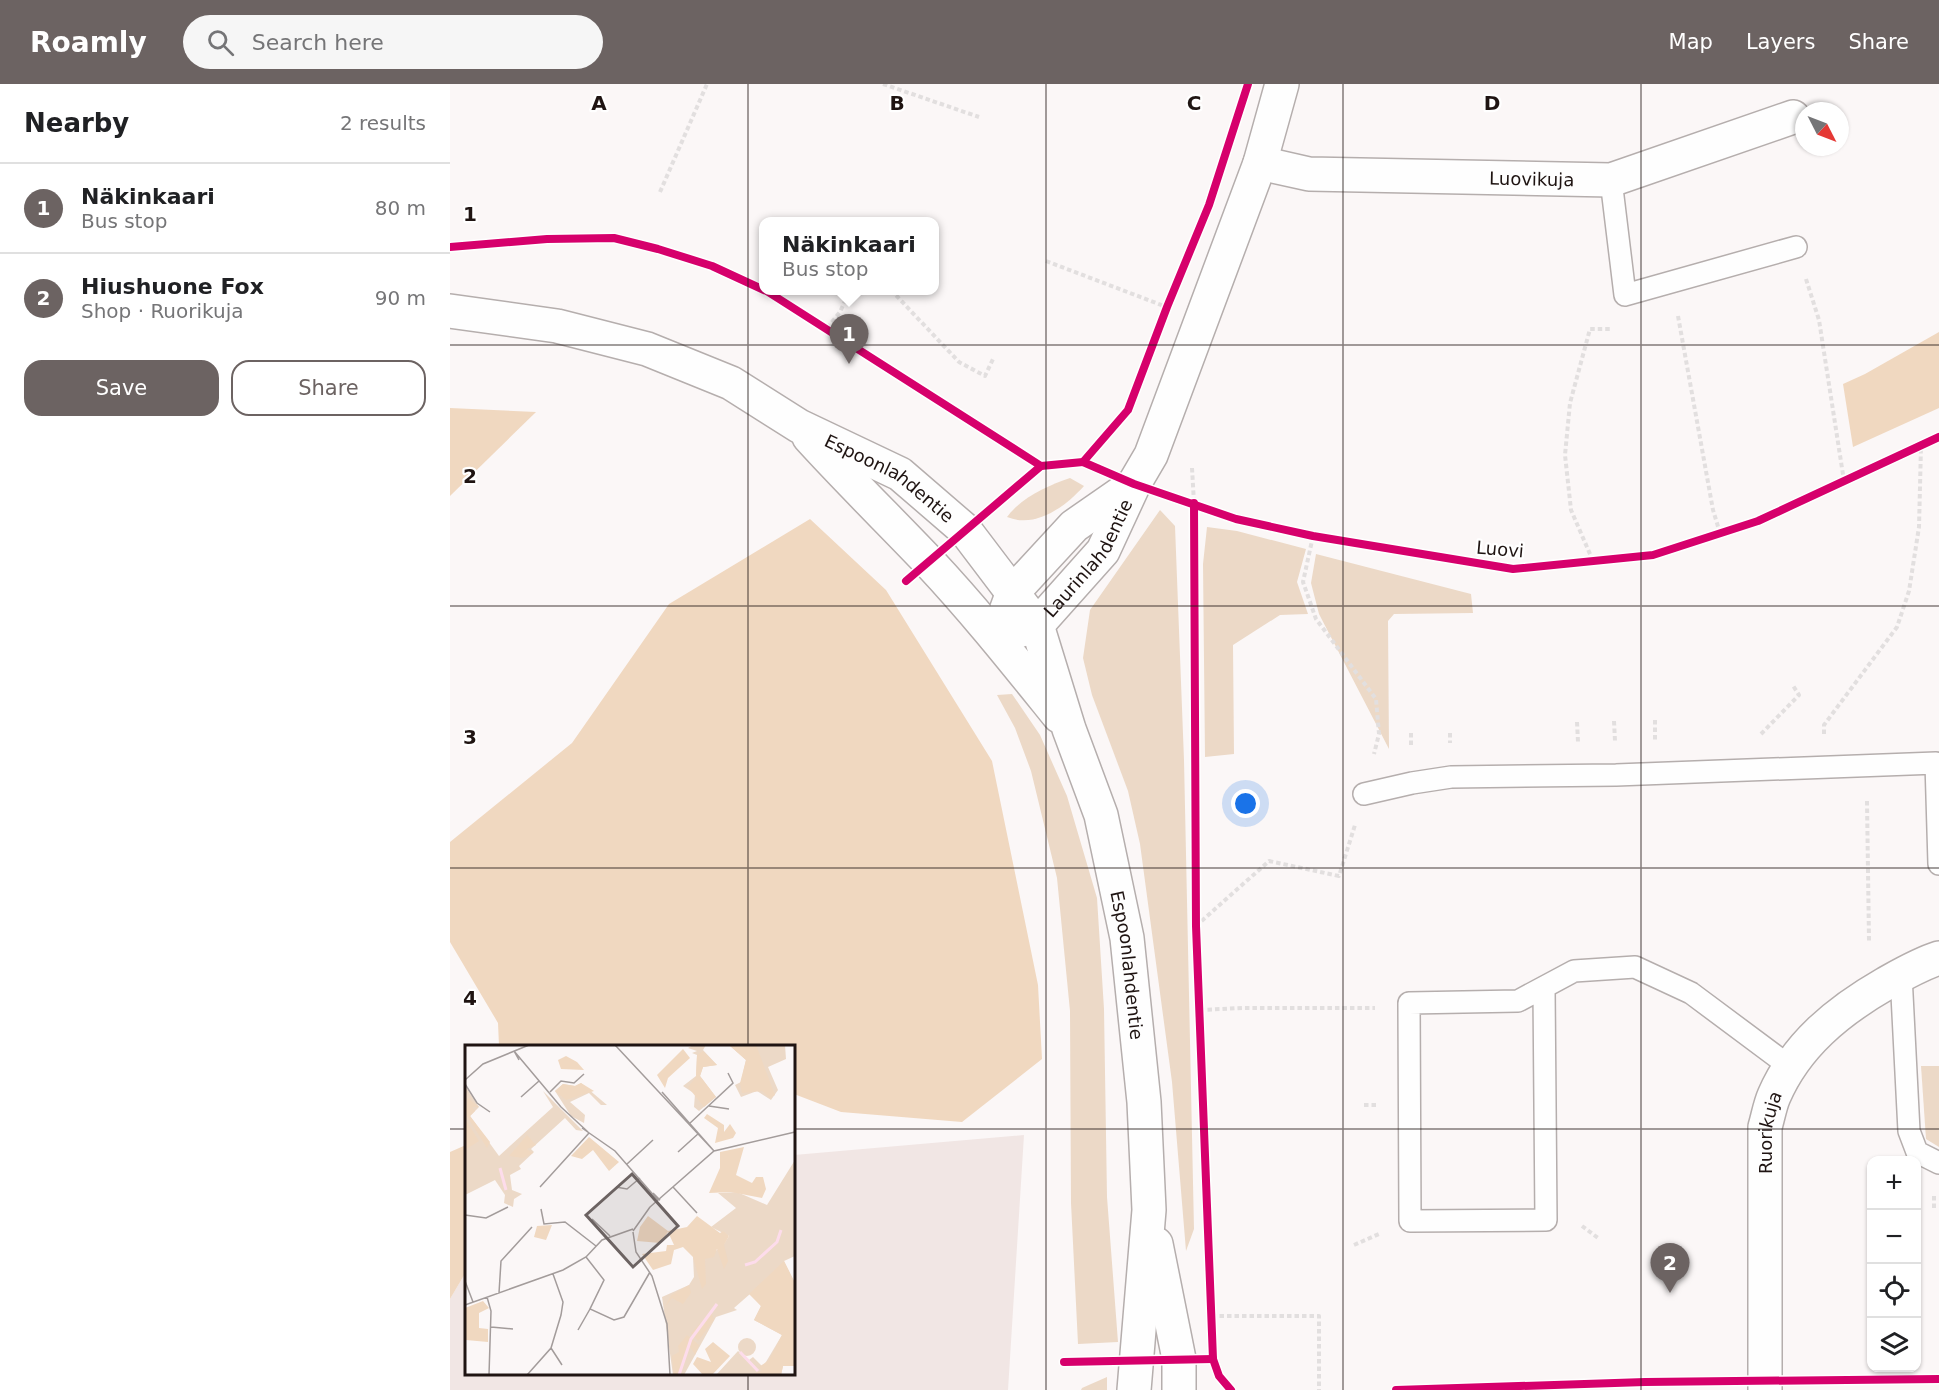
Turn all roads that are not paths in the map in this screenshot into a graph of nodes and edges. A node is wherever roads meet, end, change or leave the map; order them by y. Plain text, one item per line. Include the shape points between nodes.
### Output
1 (1282, 84) edge
2 (1793, 117) dead end
3 (1260, 163) junction
4 (1611, 180) junction
5 (1796, 247) dead end
6 (450, 311) edge
7 (799, 426) junction
8 (1134, 484) junction
9 (1013, 592) junction
10 (1037, 625) junction
11 (996, 638) junction
12 (1069, 729) junction
13 (1364, 794) road end
14 (1939, 864) edge
15 (1939, 958) edge
16 (1901, 975) junction
17 (1544, 988) junction
18 (1789, 1066) junction
19 (1939, 1163) edge
20 (1149, 1210) junction
21 (1134, 1390) edge
22 (1179, 1390) edge
23 (1765, 1390) edge

1 - 3 street, Laurinlahdentie
2 - 4 street, Luovikuja
3 - 4 street, Luovikuja via 1309,174
3 - 8 street, Laurinlahdentie via 1151,455
4 - 5 lane via 1625,296
6 - 7 street, Espoonlahdentie via 557,326 647,349 730,383
7 - 9 street, Espoonlahdentie via 900,474 965,530
7 - 11 street, Espoonlahdentie
8 - 9 street, Laurinlahdentie via 1074,526
8 - 10 street, Laurinlahdentie via 1103,551
9 - 10 street, Espoonlahdentie
9 - 11 street, Laurinlahdentie
10 - 11 street, Laurinlahdentie
10 - 12 street, Espoonlahdentie
11 - 12 street, Espoonlahdentie
12 - 20 street, Espoonlahdentie via 1101,814 1127,938 1144,1102
13 - 14 lane via 1450,777 1936,763
15 - 16 street, Ruorikuja
16 - 18 street, Ruorikuja via 1856,1001 1817,1032
16 - 19 lane via 1909,1131 1917,1152
17 - 17 lane via 1546,1220 1410,1221 1409,1003 1518,1001
17 - 18 lane via 1574,970 1635,967 1691,993
18 - 23 street, Ruorikuja via 1773,1097 1765,1127
20 - 21 street, Espoonlahdentie
20 - 22 street, Espoonlahdentie via 1179,1359

